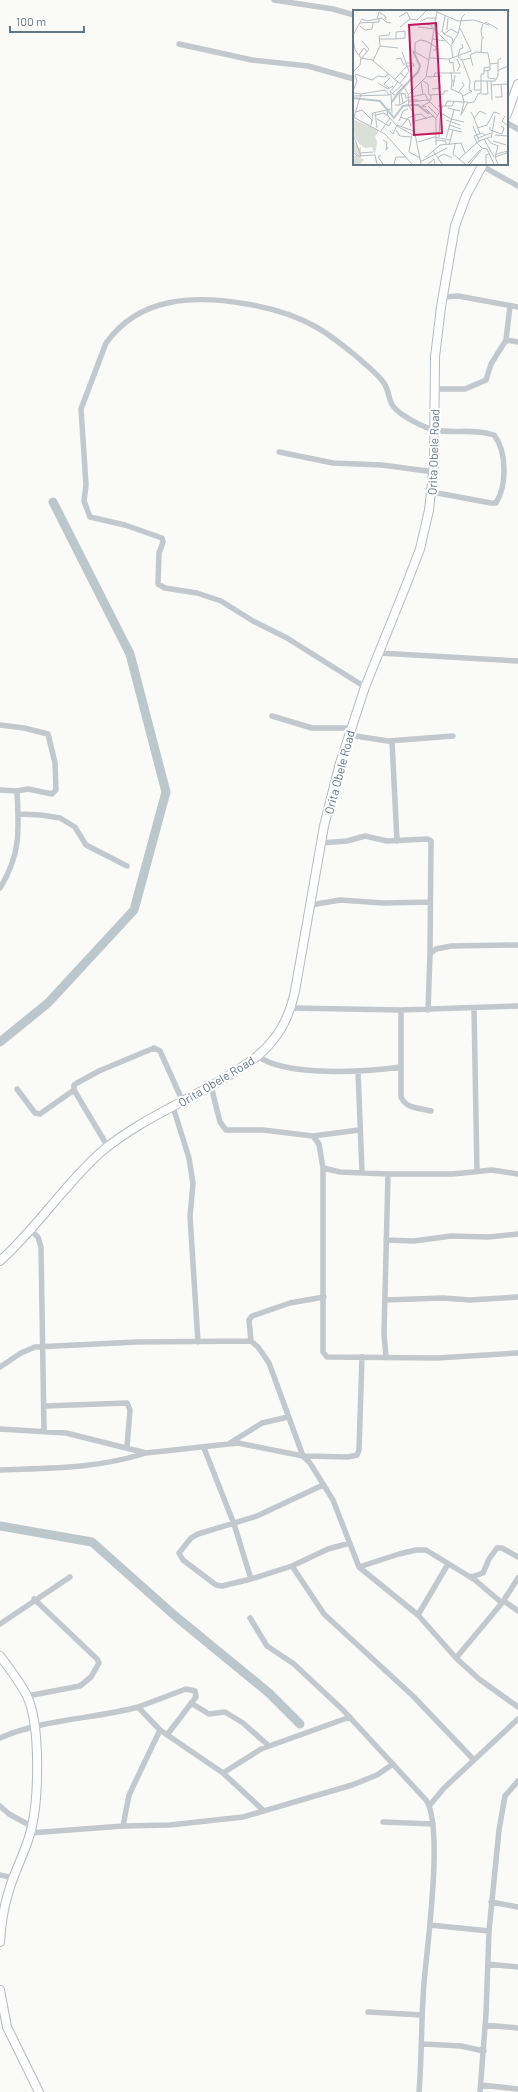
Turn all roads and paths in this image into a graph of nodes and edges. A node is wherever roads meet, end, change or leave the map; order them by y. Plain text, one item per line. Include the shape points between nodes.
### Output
1 (274, 0) edge
2 (353, 15) edge
3 (179, 44) dead end
4 (353, 78) edge
5 (518, 84) edge
6 (508, 108) edge
7 (508, 124) edge
8 (518, 129) edge
9 (482, 165) edge
10 (518, 186) edge
11 (443, 297) junction
12 (510, 306) junction
13 (518, 307) edge
14 (506, 340) junction
15 (518, 342) edge
16 (435, 389) junction
17 (435, 430) junction
18 (279, 452) dead end
19 (434, 472) junction
20 (432, 492) junction
21 (379, 653) junction
22 (518, 661) edge
23 (365, 687) junction
24 (272, 716) dead end
25 (0, 725) edge
26 (350, 732) junction
27 (453, 736) dead end
28 (392, 741) junction
29 (0, 790) edge
30 (17, 791) junction
31 (18, 814) junction
32 (397, 841) junction
33 (322, 843) junction
34 (127, 866) dead end
35 (0, 888) edge
36 (430, 902) junction
37 (311, 905) junction
38 (518, 945) edge
39 (430, 954) junction
40 (518, 1006) edge
41 (291, 1008) junction
42 (474, 1008) junction
43 (401, 1010) junction
44 (428, 1010) junction
45 (258, 1056) junction
46 (400, 1067) junction
47 (358, 1071) junction
48 (211, 1086) junction
49 (17, 1088) dead end
50 (74, 1090) junction
51 (183, 1102) junction
52 (173, 1107) junction
53 (431, 1111) dead end
54 (359, 1130) junction
55 (313, 1136) junction
56 (108, 1147) junction
57 (323, 1168) junction
58 (362, 1172) junction
59 (477, 1172) junction
60 (388, 1174) junction
61 (518, 1174) edge
62 (30, 1230) junction
63 (518, 1234) edge
64 (386, 1240) junction
65 (0, 1260) edge
66 (324, 1297) junction
67 (518, 1297) edge
68 (385, 1300) junction
69 (251, 1340) junction
70 (198, 1342) junction
71 (42, 1348) junction
72 (518, 1353) edge
73 (362, 1357) junction
74 (386, 1357) junction
75 (0, 1367) edge
76 (45, 1406) junction
77 (288, 1417) junction
78 (0, 1429) edge
79 (44, 1431) junction
80 (230, 1444) junction
81 (127, 1447) junction
82 (204, 1448) junction
83 (146, 1453) junction
84 (303, 1456) junction
85 (0, 1470) edge
86 (322, 1485) junction
87 (234, 1524) junction
88 (350, 1543) junction
89 (518, 1557) edge
90 (448, 1564) junction
91 (292, 1566) junction
92 (359, 1567) junction
93 (70, 1577) dead end
94 (470, 1577) junction
95 (518, 1578) edge
96 (252, 1579) junction
97 (34, 1600) junction
98 (503, 1602) junction
99 (518, 1611) edge
100 (418, 1615) junction
101 (250, 1618) dead end
102 (0, 1624) edge
103 (0, 1656) edge
104 (456, 1658) junction
105 (27, 1696) junction
106 (191, 1703) junction
107 (138, 1707) junction
108 (518, 1707) edge
109 (350, 1717) junction
110 (518, 1719) edge
111 (35, 1726) junction
112 (160, 1730) junction
113 (167, 1735) junction
114 (0, 1738) edge
115 (269, 1746) junction
116 (474, 1760) junction
117 (393, 1764) junction
118 (223, 1773) junction
119 (518, 1781) edge
120 (430, 1805) junction
121 (0, 1806) edge
122 (264, 1811) junction
123 (383, 1822) dead end
124 (433, 1824) junction
125 (123, 1826) junction
126 (31, 1829) junction
127 (0, 1875) edge
128 (13, 1878) junction
129 (491, 1902) junction
130 (518, 1907) edge
131 (430, 1925) junction
132 (488, 1931) junction
133 (0, 1942) edge
134 (488, 1964) junction
135 (518, 1967) edge
136 (0, 1990) edge
137 (368, 2012) dead end
138 (422, 2015) junction
139 (2, 2019) edge
140 (485, 2025) junction
141 (518, 2028) edge
142 (423, 2044) junction
143 (484, 2051) junction
144 (481, 2085) junction
145 (518, 2089) edge
146 (38, 2092) edge
147 (419, 2092) edge
148 (480, 2092) edge

1 - 2 street
3 - 4 street via 252,60 308,66
5 - 6 main road
7 - 8 street
9 - 10 street
9 - 11 main road, Orita Obele Road via 455,226
11 - 12 street via 458,296
11 - 16 main road, Orita Obele Road via 437,338
12 - 13 street
12 - 14 street
14 - 15 street
14 - 16 street via 491,364 486,380 465,389
16 - 17 main road, Orita Obele Road
17 - 19 main road, Orita Obele Road
17 - 20 street via 480,431 494,435 503,451 504,474 494,504
17 - 23 street via 413,421 394,408 384,383 364,363 316,326 259,306 218,299 198,298 167,303 135,316 106,343 82,405 80,418 86,485 84,498 90,517 125,525 162,538 158,553 158,584 165,588 221,601 287,638
18 - 19 street via 333,463
19 - 20 main road, Orita Obele Road
20 - 21 main road, Orita Obele Road via 420,549
21 - 22 street
21 - 23 main road, Orita Obele Road
23 - 26 main road, Orita Obele Road
24 - 26 street via 312,728
25 - 30 street via 46,732 50,737 55,763 55,792 52,794 28,789
26 - 28 street via 377,740
26 - 33 main road, Orita Obele Road
27 - 28 street
28 - 32 street
29 - 30 street
30 - 31 street
31 - 34 street via 41,814 60,818 75,827 86,845
31 - 35 street via 19,837 16,852
32 - 33 street via 382,841 365,836 347,841
32 - 36 street via 431,841
33 - 37 main road, Orita Obele Road
36 - 37 street via 336,900
36 - 39 street
37 - 41 main road, Orita Obele Road
38 - 39 street via 451,946 436,949
39 - 44 street
40 - 42 street
41 - 43 street
41 - 45 main road, Orita Obele Road via 274,1039
42 - 44 street
42 - 59 street
43 - 44 street
43 - 46 street
45 - 47 street via 273,1064 325,1072
45 - 48 main road, Orita Obele Road
46 - 47 street
46 - 53 street via 403,1102
47 - 54 street
48 - 51 main road, Orita Obele Road
48 - 55 street via 220,1122 226,1130 263,1130
49 - 50 street via 35,1113 40,1114
50 - 51 street via 77,1083 99,1071 154,1048 160,1051
50 - 56 street
51 - 52 main road, Orita Obele Road
52 - 56 main road, Orita Obele Road
52 - 70 street via 189,1158 193,1184 190,1216
54 - 55 street
54 - 58 street
55 - 57 street via 319,1144
56 - 62 main road, Orita Obele Road via 63,1191
57 - 58 street via 340,1172
57 - 66 street
58 - 60 street
59 - 60 street
59 - 61 street via 492,1170
60 - 64 street
62 - 65 main road, Orita Obele Road
62 - 71 street via 38,1237 41,1247
63 - 64 street via 489,1237 451,1236 414,1241
64 - 68 street
66 - 69 street via 299,1300 252,1316 249,1320
66 - 73 street via 323,1352 330,1358
67 - 68 street
68 - 74 street
69 - 70 street
69 - 77 street via 268,1364
70 - 71 street via 102,1343
71 - 75 street via 29,1349
71 - 76 street
72 - 74 street via 437,1358
73 - 74 street
73 - 84 street via 357,1455
76 - 79 street
76 - 81 street via 127,1403 130,1410
77 - 80 street via 262,1423
77 - 84 street
78 - 79 street
79 - 81 street via 73,1434
80 - 82 street
80 - 84 street
81 - 83 street
82 - 83 street
82 - 87 street
83 - 85 street via 100,1465
84 - 86 street via 310,1463
86 - 87 street via 257,1516
86 - 88 street via 338,1511
87 - 96 street
87 - 96 street via 198,1534 181,1548 180,1557 216,1585
88 - 91 street via 328,1548
88 - 92 street
89 - 94 street via 497,1548 483,1573
90 - 92 street via 421,1550
90 - 94 street
90 - 100 street
91 - 96 street
91 - 116 street via 324,1614 403,1686
92 - 100 street
93 - 97 street
94 - 98 street
95 - 98 street
97 - 102 street
97 - 105 street via 97,1659 99,1664 91,1677 80,1686
98 - 99 street
98 - 104 street
100 - 104 street
101 - 109 street via 266,1646 294,1664
103 - 105 main road
104 - 108 street via 479,1680
105 - 111 main road
106 - 107 street via 196,1694 189,1688
106 - 113 street
106 - 115 street via 207,1713 226,1712 243,1722
107 - 111 street
107 - 112 street
109 - 115 street
109 - 117 street
110 - 116 street
111 - 114 street
111 - 126 main road via 36,1778
112 - 113 street
112 - 125 street via 129,1796
113 - 118 street
115 - 118 street via 246,1757
116 - 120 street
117 - 120 street
117 - 122 street via 377,1775 352,1786
118 - 122 street
119 - 129 street via 508,1791 503,1802
120 - 124 street
121 - 126 street
122 - 125 street via 243,1817 170,1825
123 - 124 street
124 - 131 street
125 - 126 street
126 - 128 main road
127 - 128 street
128 - 133 main road via 3,1914
129 - 130 street
129 - 132 street
131 - 132 street
131 - 138 street
132 - 134 street
134 - 135 street
134 - 140 street
136 - 139 main road
137 - 138 street
138 - 142 street
139 - 146 main road
140 - 141 street
140 - 143 street
142 - 143 street via 461,2046
142 - 147 street
143 - 144 street
144 - 145 street
144 - 148 street

